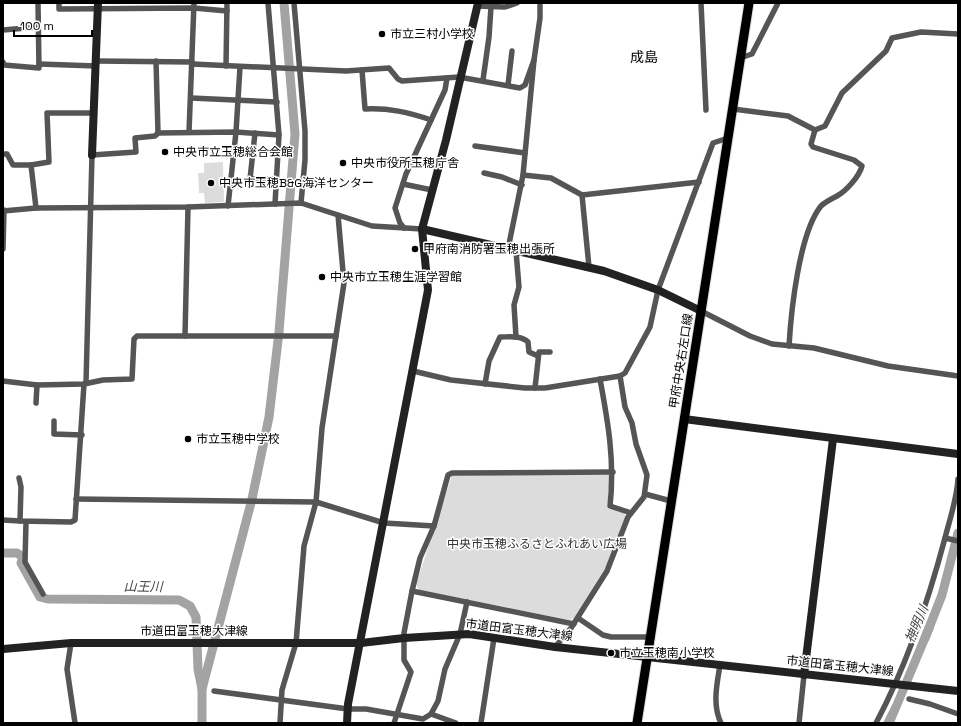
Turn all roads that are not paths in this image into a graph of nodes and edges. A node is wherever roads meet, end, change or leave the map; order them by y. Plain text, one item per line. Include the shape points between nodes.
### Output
1 (38, 3) edge
2 (59, 3) edge
3 (227, 3) edge
4 (268, 3) edge
5 (294, 3) edge
6 (517, 3) edge
7 (540, 3) edge
8 (701, 3) edge
9 (748, 3) edge
10 (778, 3) edge
11 (477, 5) edge
12 (98, 6) edge
13 (194, 6) edge
14 (491, 7) junction
15 (227, 11) junction
16 (38, 27) junction
17 (3, 30) edge
18 (958, 34) edge
19 (512, 52) dead end
20 (740, 58) junction
21 (534, 60) junction
22 (156, 61) junction
23 (3, 62) edge
24 (96, 63) junction
25 (192, 63) junction
26 (39, 64) junction
27 (226, 66) junction
28 (240, 67) junction
29 (274, 68) junction
30 (300, 69) junction
31 (362, 70) junction
32 (459, 77) junction
33 (447, 78) junction
34 (483, 80) junction
35 (508, 85) junction
36 (191, 98) junction
37 (239, 101) junction
38 (276, 102) junction
39 (732, 109) junction
40 (706, 110) dead end
41 (94, 113) junction
42 (431, 120) junction
43 (815, 130) junction
44 (189, 132) junction
45 (236, 132) junction
46 (158, 133) junction
47 (255, 133) junction
48 (279, 135) junction
49 (728, 138) junction
50 (475, 146) dead end
51 (525, 153) junction
52 (3, 154) edge
53 (92, 155) junction
54 (31, 165) junction
55 (484, 173) dead end
56 (523, 175) junction
57 (277, 179) junction
58 (699, 182) junction
59 (403, 184) junction
60 (522, 185) junction
61 (432, 190) junction
62 (582, 196) junction
63 (301, 203) junction
64 (275, 204) junction
65 (228, 206) junction
66 (90, 207) junction
67 (188, 207) junction
68 (36, 208) junction
69 (4, 211) edge
70 (338, 215) junction
71 (404, 228) junction
72 (422, 229) junction
73 (3, 249) edge
74 (512, 250) junction
75 (589, 267) junction
76 (658, 290) junction
77 (701, 312) junction
78 (185, 336) junction
79 (336, 336) junction
80 (516, 337) junction
81 (789, 346) junction
82 (550, 352) dead end
83 (538, 356) junction
84 (413, 371) junction
85 (620, 376) junction
86 (958, 376) edge
87 (600, 379) junction
88 (3, 381) edge
89 (85, 384) junction
90 (485, 384) junction
91 (37, 385) junction
92 (535, 388) junction
93 (36, 403) dead end
94 (684, 418) junction
95 (54, 422) dead end
96 (82, 435) junction
97 (833, 439) junction
98 (958, 454) edge
99 (613, 472) junction
100 (19, 478) dead end
101 (958, 479) edge
102 (645, 494) junction
103 (76, 499) junction
104 (671, 501) junction
105 (316, 502) junction
106 (631, 513) junction
107 (3, 520) edge
108 (23, 522) junction
109 (384, 523) junction
110 (434, 526) junction
111 (947, 538) junction
112 (958, 541) edge
113 (412, 591) junction
114 (43, 594) dead end
115 (467, 602) junction
116 (578, 618) junction
117 (574, 624) junction
118 (460, 634) junction
119 (650, 637) junction
120 (404, 638) junction
121 (494, 638) junction
122 (71, 643) junction
123 (296, 643) junction
124 (361, 643) junction
125 (555, 647) junction
126 (3, 649) edge
127 (647, 656) junction
128 (720, 665) junction
129 (804, 675) junction
130 (895, 688) junction
131 (214, 691) dead end
132 (958, 691) edge
133 (282, 699) junction
134 (909, 699) dead end
135 (348, 709) junction
136 (398, 714) junction
137 (431, 714) junction
138 (958, 714) edge
139 (75, 723) edge
140 (280, 723) edge
141 (347, 723) edge
142 (394, 723) edge
143 (456, 723) edge
144 (481, 723) edge
145 (637, 723) edge
146 (721, 723) edge
147 (799, 723) edge
148 (876, 723) edge

1 - 16 street
2 - 12 street via 59,9
3 - 15 street
4 - 29 street
5 - 30 street
6 - 14 street via 505,7
7 - 21 street
8 - 40 street
9 - 20 main road, 甲府中央右左口線
10 - 20 street via 752,54
11 - 14 street
11 - 32 street
12 - 13 street
12 - 24 street
13 - 15 street
13 - 25 street
14 - 34 street
15 - 27 street
16 - 17 street
16 - 26 street
18 - 43 street via 922,32 892,38 886,51 842,92 825,126
19 - 35 street
20 - 39 main road, 甲府中央右左口線
21 - 35 street via 525,85 520,88
21 - 51 street
22 - 24 street
22 - 25 street
22 - 46 street
23 - 26 street via 4,65 39,68
24 - 26 street
24 - 41 street
25 - 27 street
25 - 36 street
27 - 28 street
28 - 29 street
28 - 37 street
29 - 30 street
29 - 38 street
30 - 31 street
30 - 63 street via 305,131
31 - 33 street via 389,68 398,80 402,81
31 - 42 street via 365,109 401,110
32 - 33 street
32 - 34 street
32 - 61 street
33 - 42 street via 445,90
34 - 35 street
36 - 37 street
36 - 44 street
37 - 38 street
37 - 45 street
38 - 48 street
39 - 43 street via 788,116
39 - 49 main road, 甲府中央右左口線
41 - 53 street
41 - 54 street via 47,113 49,162
42 - 59 street
43 - 81 street via 811,144 813,147 854,160 862,166 845,190 821,206 812,224 802,254 792,305
44 - 45 street
44 - 46 street
45 - 47 street
45 - 65 street
46 - 53 street via 155,136 135,138 136,152
47 - 48 street
47 - 57 street via 250,179
48 - 57 street
49 - 58 street via 713,143
49 - 77 main road, 甲府中央右左口線
50 - 51 street
51 - 56 street
52 - 54 street via 7,154 13,165
53 - 66 street
54 - 68 street
55 - 60 street
56 - 60 street
56 - 62 street via 551,178
57 - 64 street
58 - 62 street
58 - 76 street
59 - 61 street
59 - 71 street via 395,208
60 - 74 street
61 - 72 street
62 - 75 street
63 - 64 street
63 - 70 street
64 - 65 street
65 - 67 street
66 - 67 street
66 - 68 street
66 - 89 street
67 - 78 street
68 - 69 street
69 - 73 street
70 - 71 street via 372,226
70 - 79 street via 344,283
71 - 72 street
72 - 74 street
72 - 84 street via 428,290
74 - 75 street
74 - 80 street via 519,287 514,305
75 - 76 street
76 - 77 street
76 - 85 street via 650,327 625,373
77 - 81 street via 761,341
77 - 94 main road, 甲府中央右左口線
78 - 79 street
78 - 89 street via 137,336 134,339 132,379 103,380
79 - 105 street via 322,428
80 - 83 street via 528,342 529,352
80 - 90 street via 500,337 489,362
81 - 86 street via 824,350 888,366
82 - 83 street via 539,352
83 - 92 street
84 - 90 street via 451,380
84 - 109 street
85 - 87 street
85 - 102 street via 625,407 632,422 636,444 647,475
87 - 92 street
87 - 99 street via 607,413
88 - 91 street
89 - 91 street
89 - 96 street
90 - 92 street
91 - 93 street
94 - 97 street
94 - 104 main road, 甲府中央右左口線
95 - 96 street via 54,434
96 - 103 street
97 - 98 street
97 - 129 street
99 - 106 street via 610,506
99 - 110 street via 452,473 448,475
100 - 108 street
101 - 111 street
102 - 104 street
102 - 106 street
103 - 105 street
103 - 108 street via 75,520 71,522
104 - 119 main road, 甲府中央右左口線
105 - 109 street
105 - 123 street via 304,546
106 - 116 street via 607,571
107 - 108 street
108 - 114 street via 25,562
109 - 110 street
109 - 124 street
110 - 113 street via 420,558
111 - 112 street
111 - 130 street via 929,598
113 - 115 street
113 - 120 street
115 - 117 street
115 - 118 street
116 - 117 street
116 - 119 street via 603,635
117 - 125 street
118 - 120 street, 市道田富玉穂大津線
118 - 121 street, 市道田富玉穂大津線
118 - 137 street via 445,669 438,701
119 - 127 main road, 甲府中央右左口線
120 - 124 street, 市道田富玉穂大津線
120 - 136 street via 404,660 411,672
121 - 125 street, 市道田富玉穂大津線
121 - 144 street
122 - 123 street, 市道田富玉穂大津線
122 - 126 street, 市道田富玉穂大津線
122 - 139 street via 67,669
123 - 124 street, 市道田富玉穂大津線
123 - 133 street via 282,690
124 - 135 street
125 - 127 street, 市道田富玉穂大津線
127 - 128 street, 市道田富玉穂大津線
127 - 145 main road, 甲府中央右左口線
128 - 129 street, 市道田富玉穂大津線
128 - 146 street via 716,707
129 - 130 street, 市道田富玉穂大津線
129 - 147 street
130 - 132 street, 市道田富玉穂大津線 via 913,686
130 - 148 street
131 - 133 street
133 - 135 street
133 - 140 street
134 - 138 street
135 - 136 street
135 - 141 street
136 - 137 street via 423,719
136 - 142 street
137 - 143 street

